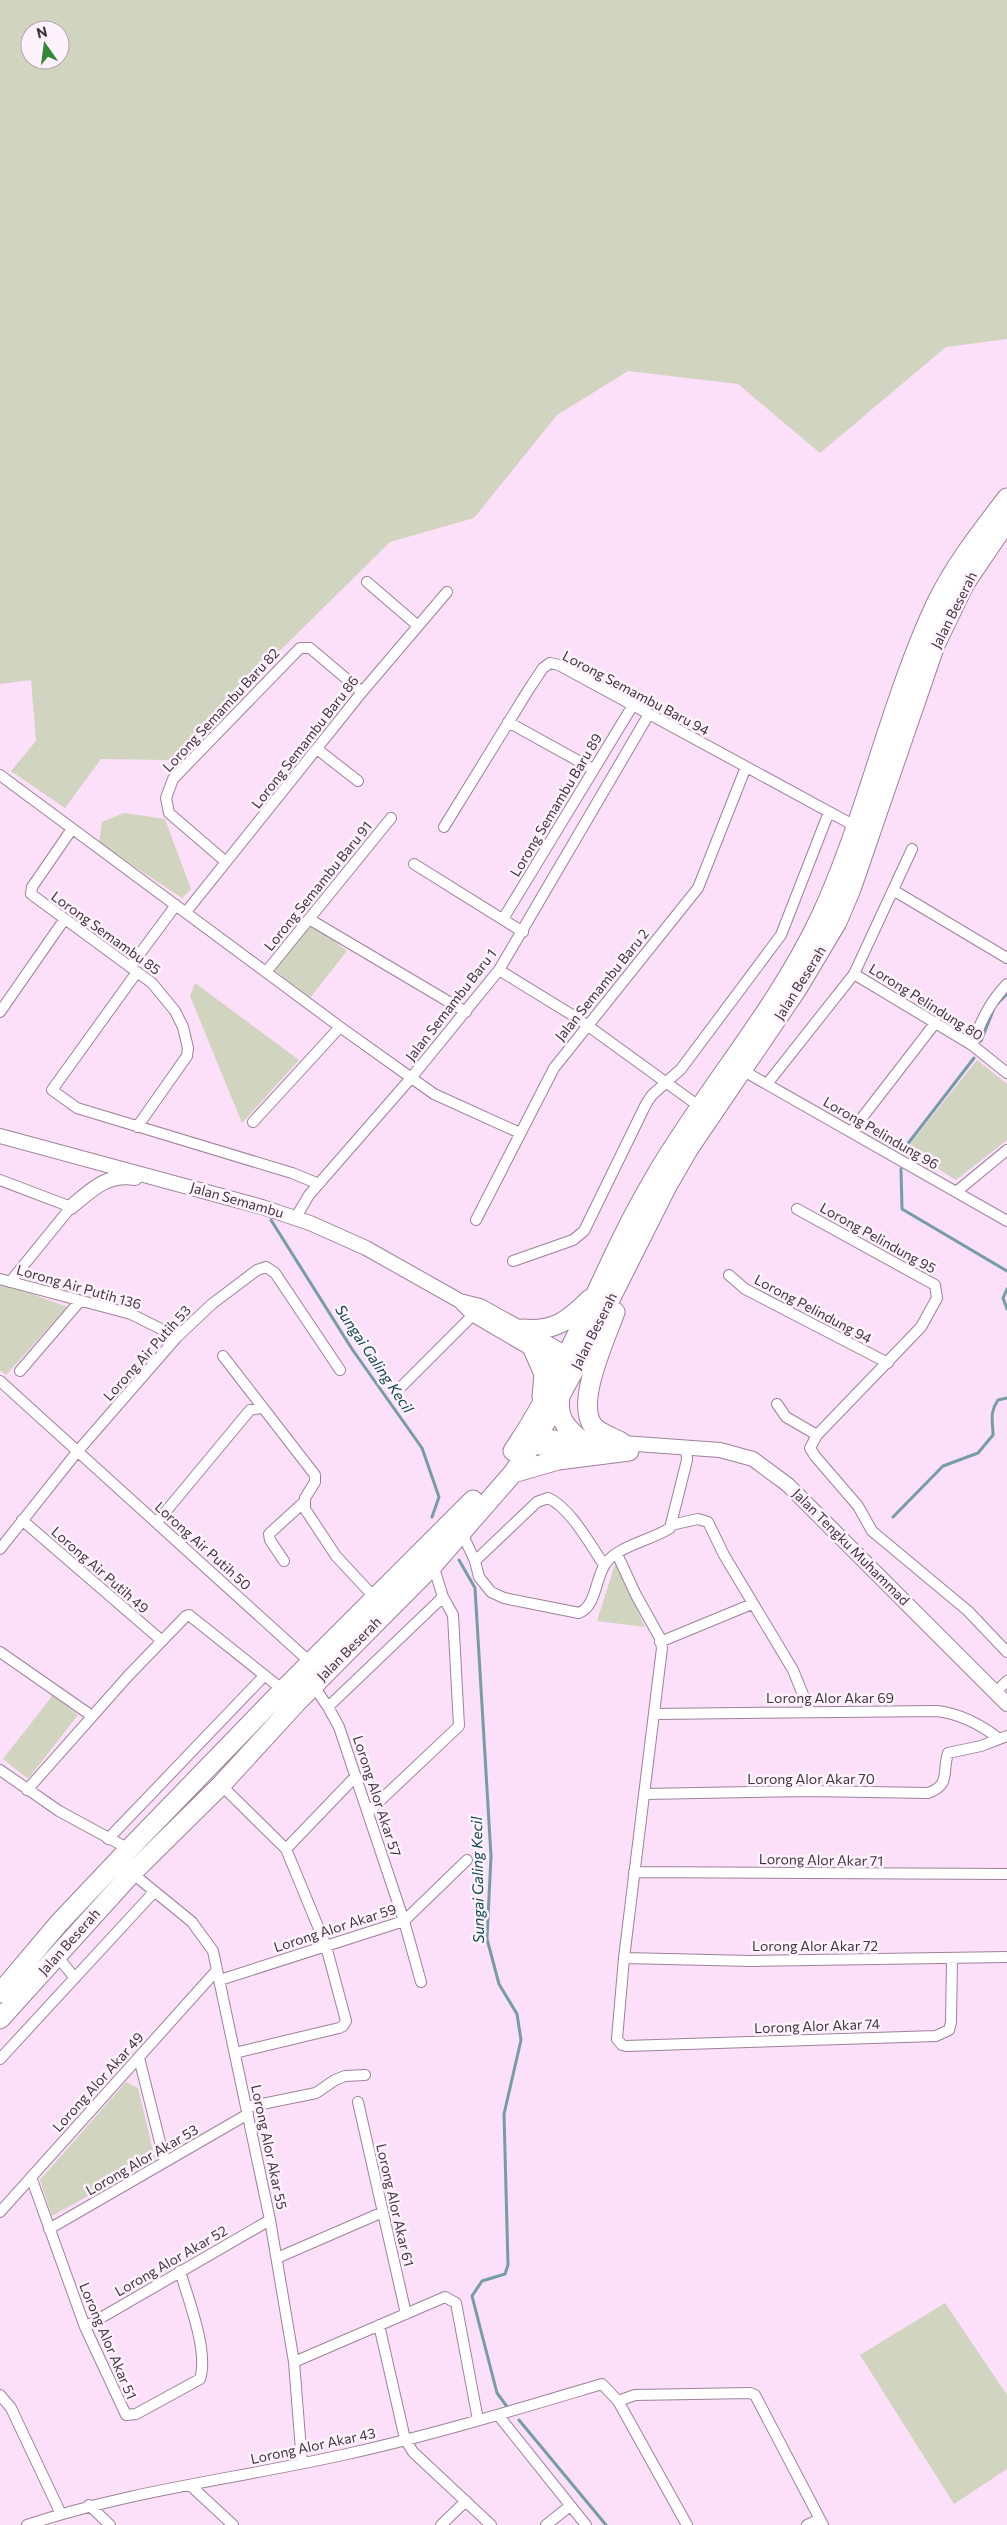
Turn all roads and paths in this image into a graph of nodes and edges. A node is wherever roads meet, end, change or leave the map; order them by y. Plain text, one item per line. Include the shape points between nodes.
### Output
1 (1007, 498) edge
2 (1007, 521) edge
3 (367, 582) dead end
4 (447, 592) dead end
5 (417, 625) junction
6 (362, 692) junction
7 (633, 705) junction
8 (649, 714) junction
9 (508, 722) junction
10 (317, 749) junction
11 (746, 767) junction
12 (593, 769) junction
13 (0, 775) edge
14 (358, 781) dead end
15 (829, 812) junction
16 (391, 818) dead end
17 (855, 826) junction
18 (444, 827) dead end
19 (72, 830) junction
20 (912, 848) dead end
21 (226, 862) junction
22 (414, 864) dead end
23 (893, 890) junction
24 (176, 905) junction
25 (186, 912) junction
26 (309, 919) junction
27 (502, 919) junction
28 (64, 920) junction
29 (523, 932) junction
30 (1007, 958) edge
31 (133, 969) junction
32 (499, 970) junction
33 (266, 972) junction
34 (854, 974) junction
35 (1007, 984) edge
36 (0, 1012) edge
37 (466, 1012) junction
38 (936, 1022) junction
39 (586, 1026) junction
40 (340, 1027) junction
41 (972, 1045) junction
42 (742, 1070) junction
43 (1007, 1073) edge
44 (411, 1078) junction
45 (666, 1083) junction
46 (767, 1084) junction
47 (700, 1107) junction
48 (253, 1122) dead end
49 (137, 1127) junction
50 (851, 1132) junction
51 (520, 1133) junction
52 (0, 1136) edge
53 (1007, 1150) edge
54 (0, 1180) edge
55 (319, 1184) junction
56 (187, 1186) junction
57 (666, 1186) junction
58 (956, 1192) junction
59 (71, 1207) junction
60 (797, 1209) dead end
61 (296, 1217) junction
62 (476, 1220) dead end
63 (1007, 1220) edge
64 (513, 1261) dead end
65 (729, 1275) dead end
66 (5, 1281) edge
67 (599, 1290) junction
68 (80, 1300) junction
69 (477, 1310) junction
70 (522, 1329) junction
71 (177, 1336) junction
72 (533, 1349) junction
73 (223, 1356) dead end
74 (570, 1363) junction
75 (888, 1363) junction
76 (340, 1370) dead end
77 (20, 1371) dead end
78 (0, 1381) edge
79 (401, 1387) dead end
80 (560, 1396) junction
81 (777, 1404) dead end
82 (541, 1406) junction
83 (261, 1408) junction
84 (817, 1435) junction
85 (529, 1438) junction
86 (581, 1440) junction
87 (625, 1446) junction
88 (686, 1447) junction
89 (77, 1452) junction
90 (513, 1472) junction
91 (304, 1503) junction
92 (22, 1520) junction
93 (157, 1522) junction
94 (671, 1525) junction
95 (461, 1531) junction
96 (0, 1549) edge
97 (617, 1554) junction
98 (284, 1561) dead end
99 (475, 1561) junction
100 (433, 1565) junction
101 (604, 1565) junction
102 (443, 1597) junction
103 (376, 1599) junction
104 (752, 1604) junction
105 (160, 1640) junction
106 (660, 1642) junction
107 (0, 1652) edge
108 (1007, 1652) edge
109 (310, 1662) junction
110 (263, 1677) junction
111 (1007, 1681) edge
112 (313, 1685) junction
113 (282, 1690) junction
114 (995, 1693) junction
115 (1007, 1704) edge
116 (328, 1707) junction
117 (810, 1712) junction
118 (654, 1714) junction
119 (92, 1716) junction
120 (1003, 1737) edge
121 (0, 1770) edge
122 (356, 1777) junction
123 (221, 1786) junction
124 (26, 1790) junction
125 (645, 1794) junction
126 (368, 1812) junction
127 (108, 1839) junction
128 (129, 1849) junction
129 (286, 1849) junction
130 (466, 1860) dead end
131 (634, 1872) junction
132 (132, 1873) junction
133 (1007, 1874) edge
134 (154, 1892) junction
135 (404, 1921) junction
136 (326, 1946) junction
137 (56, 1955) junction
138 (1007, 1957) edge
139 (624, 1958) junction
140 (952, 1960) junction
141 (218, 1975) junction
142 (75, 1978) junction
143 (421, 1982) dead end
144 (0, 1993) edge
145 (0, 2019) edge
146 (235, 2053) junction
147 (138, 2058) junction
148 (0, 2059) edge
149 (365, 2075) dead end
150 (358, 2102) dead end
151 (247, 2111) junction
152 (166, 2162) junction
153 (31, 2177) junction
154 (0, 2212) edge
155 (383, 2212) junction
156 (270, 2220) junction
157 (49, 2229) junction
158 (277, 2258) junction
159 (180, 2271) junction
160 (406, 2314) junction
161 (379, 2325) junction
162 (84, 2327) junction
163 (294, 2362) junction
164 (0, 2396) edge
165 (618, 2401) junction
166 (498, 2415) junction
167 (478, 2420) junction
168 (405, 2440) junction
169 (302, 2463) junction
170 (191, 2486) junction
171 (466, 2501) junction
172 (89, 2506) junction
173 (570, 2506) junction
174 (61, 2514) junction
175 (822, 2522) edge
176 (27, 2525) edge
177 (110, 2525) edge
178 (234, 2525) edge
179 (441, 2525) edge
180 (491, 2525) edge
181 (546, 2525) edge
182 (586, 2525) edge
183 (687, 2525) edge
184 (807, 2525) edge

1 - 17 highway, Jalan Beserah via 963,558 936,604
2 - 42 highway, Jalan Beserah via 965,583 935,645 837,922 797,989
3 - 5 street
4 - 5 street, Lorong Semambu Baru 86
5 - 6 street, Lorong Semambu Baru 86
6 - 10 street, Lorong Semambu Baru 86
6 - 21 street, Lorong Semambu Baru 82 via 310,648 298,649 173,779 166,798 169,813
7 - 8 street, Lorong Semambu Baru 94
7 - 9 street, Lorong Semambu Baru 94 via 550,663 543,668
7 - 12 street, Lorong Semambu Baru 89
8 - 11 street, Lorong Semambu Baru 94
8 - 29 street, Jalan Semambu Baru 1
9 - 12 street
9 - 18 street, Lorong Semambu Baru 94
10 - 14 street
10 - 21 street, Lorong Semambu Baru 86
11 - 15 street, Lorong Semambu Baru 94
11 - 39 street, Jalan Semambu Baru 2 via 698,888
12 - 27 street, Lorong Semambu Baru 89
13 - 19 street, Lorong Semambu Baru 91
15 - 17 street, Lorong Semambu Baru 94
15 - 45 street via 781,935 681,1069
16 - 26 street, Lorong Semambu Baru 91
17 - 47 highway, Jalan Beserah via 824,908 805,946
19 - 24 street, Lorong Semambu Baru 91
19 - 28 street, Lorong Semambu 85 via 31,891 34,897
20 - 23 street
21 - 25 street, Lorong Semambu Baru 86
22 - 27 street
23 - 30 street
23 - 34 street
24 - 25 street, Lorong Semambu Baru 91
24 - 31 street
25 - 33 street, Lorong Semambu Baru 91
26 - 33 street, Lorong Semambu Baru 91
26 - 37 street
27 - 29 street
28 - 31 street, Lorong Semambu 85
28 - 36 street
29 - 32 street, Jalan Semambu Baru 1
31 - 49 street, Lorong Semambu 85 via 152,983 175,1011 188,1048 184,1062
31 - 49 street via 52,1090 77,1108
32 - 37 street, Jalan Semambu Baru 1
32 - 39 street
33 - 40 street, Lorong Semambu Baru 91
34 - 38 street, Lorong Pelindung 80
34 - 46 street
35 - 41 street via 992,1000
37 - 44 street, Jalan Semambu Baru 1
38 - 41 street, Lorong Pelindung 80
38 - 50 street
39 - 45 street
39 - 51 street, Jalan Semambu Baru 2 via 551,1073
40 - 44 street, Lorong Semambu Baru 91
40 - 48 street
41 - 43 street, Lorong Pelindung 80
42 - 46 street, Lorong Pelindung 96
42 - 57 highway, Jalan Beserah
44 - 51 street, Lorong Semambu Baru 91 via 434,1094
44 - 55 street, Jalan Semambu Baru 1
45 - 47 street
45 - 64 street via 646,1104 580,1236
46 - 50 street, Lorong Pelindung 96
47 - 67 highway, Jalan Beserah via 654,1178
49 - 55 street
50 - 58 street, Lorong Pelindung 96
51 - 62 street, Jalan Semambu Baru 2
52 - 56 main road, Jalan Semambu
53 - 58 street
54 - 59 street
55 - 61 street, Jalan Semambu Baru 1
56 - 59 main road via 126,1176 113,1178 101,1182
56 - 61 main road, Jalan Semambu
57 - 74 highway, Jalan Beserah
57 - 87 highway via 618,1301 588,1390 587,1410 594,1428
58 - 63 street, Lorong Pelindung 96
59 - 66 street
60 - 75 street, Lorong Pelindung 95 via 935,1285 937,1298 921,1327
61 - 69 main road, Jalan Semambu via 366,1248
65 - 75 street, Lorong Pelindung 94 via 745,1289
66 - 68 street, Lorong Air Putih 136
67 - 70 highway via 560,1325 538,1331
67 - 74 highway, Jalan Beserah
68 - 71 street, Lorong Air Putih 136 via 131,1314
68 - 77 street
69 - 70 main road, Jalan Semambu
69 - 72 main road, Jalan Semambu
69 - 79 street
70 - 74 main road, Jalan Semambu
71 - 76 street, Lorong Air Putih 53 via 212,1304 256,1270 266,1267 275,1273
71 - 89 street, Lorong Air Putih 53
72 - 74 main road, Jalan Semambu
72 - 82 highway via 545,1380
73 - 83 street
74 - 80 highway, Jalan Beserah
74 - 82 highway, Jalan Beserah
75 - 84 street
78 - 89 street, Lorong Air Putih 50
80 - 85 highway, Jalan Beserah
80 - 86 highway via 558,1409 563,1424
81 - 84 street via 786,1417
82 - 85 highway, Jalan Beserah
83 - 91 street via 317,1478
83 - 93 street via 250,1410
84 - 108 street via 811,1443 812,1452 858,1506 872,1531 968,1611
85 - 86 main road, Jalan Tengku Muhammad
85 - 87 main road, Jalan Tengku Muhammad via 552,1449
85 - 90 highway, Jalan Beserah
85 - 103 highway, Jalan Beserah
86 - 87 main road, Jalan Tengku Muhammad
87 - 88 main road, Jalan Tengku Muhammad
87 - 90 highway
88 - 94 street via 687,1460
88 - 114 main road, Jalan Tengku Muhammad via 738,1454 768,1468
89 - 92 street, Lorong Air Putih 53
89 - 93 street, Lorong Air Putih 50
90 - 95 highway, Jalan Beserah
91 - 98 street via 269,1534
91 - 103 street via 336,1556
92 - 96 street, Lorong Air Putih 53
92 - 105 street, Lorong Air Putih 49
93 - 109 street, Lorong Air Putih 50
94 - 97 street via 667,1530
94 - 104 street via 698,1518 708,1522
95 - 99 street
95 - 100 highway, Jalan Beserah
97 - 101 street
97 - 106 street
99 - 101 street via 479,1577 495,1595 575,1613 583,1612 588,1606
99 - 101 street via 537,1502 548,1498 578,1526
100 - 102 street
100 - 112 highway, Jalan Beserah
102 - 116 street
102 - 126 street via 453,1615 459,1726
103 - 109 highway, Jalan Beserah
104 - 106 street
104 - 117 street via 793,1670
105 - 110 street via 189,1615
105 - 119 street
106 - 118 street
107 - 119 street
109 - 113 highway, Jalan Beserah
110 - 113 street
110 - 127 street
111 - 114 street
112 - 116 street, Lorong Alor Akar 57
112 - 123 highway, Jalan Beserah
113 - 128 highway, Jalan Beserah
114 - 115 main road, Jalan Tengku Muhammad
116 - 122 street, Lorong Alor Akar 57 via 339,1727
117 - 118 street, Lorong Alor Akar 69
117 - 120 street, Lorong Alor Akar 69 via 952,1713
118 - 125 street
119 - 124 street
120 - 125 street, Lorong Alor Akar 70 via 948,1753 944,1781 941,1787 928,1793
121 - 124 street
122 - 126 street, Lorong Alor Akar 57
122 - 129 street
123 - 129 street
123 - 132 highway, Jalan Beserah
124 - 127 street
125 - 131 street
126 - 135 street, Lorong Alor Akar 57
127 - 128 street
128 - 144 highway, Jalan Beserah via 59,1923
129 - 136 street
130 - 135 street, Lorong Alor Akar 59
131 - 133 street, Lorong Alor Akar 71
131 - 139 street
132 - 134 street, Lorong Alor Akar 55
132 - 137 highway, Jalan Beserah
134 - 141 street, Lorong Alor Akar 55 via 192,1922 212,1951
134 - 142 street
135 - 136 street, Lorong Alor Akar 59
135 - 143 street, Lorong Alor Akar 57
136 - 141 street, Lorong Alor Akar 59
136 - 146 street via 346,2021 343,2026
137 - 142 street
137 - 145 highway, Jalan Beserah
138 - 140 street, Lorong Alor Akar 72
139 - 140 street, Lorong Alor Akar 72
139 - 140 street, Lorong Alor Akar 74 via 617,2039 626,2046 936,2036 949,2030 951,2022
141 - 146 street, Lorong Alor Akar 55
141 - 147 street, Lorong Alor Akar 49
142 - 148 street
146 - 151 street, Lorong Alor Akar 55
147 - 152 street
147 - 153 street, Lorong Alor Akar 49
149 - 151 street via 345,2076 316,2093
150 - 155 street, Lorong Alor Akar 61
151 - 152 street, Lorong Alor Akar 53
151 - 156 street, Lorong Alor Akar 55
152 - 157 street, Lorong Alor Akar 53
153 - 154 street, Lorong Alor Akar 49
153 - 157 street, Lorong Alor Akar 51
155 - 158 street
155 - 160 street, Lorong Alor Akar 61
156 - 158 street, Lorong Alor Akar 55
156 - 159 street, Lorong Alor Akar 52
157 - 162 street, Lorong Alor Akar 51
158 - 163 street, Lorong Alor Akar 55
159 - 162 street, Lorong Alor Akar 52
159 - 162 street, Lorong Alor Akar 51 via 203,2367 197,2382 136,2414 126,2415
160 - 161 street
160 - 167 street via 445,2297 456,2303
161 - 163 street
161 - 168 street
163 - 169 street, Lorong Alor Akar 55
164 - 174 street via 11,2408
165 - 166 street, Lorong Alor Akar 43 via 602,2384
165 - 175 street via 634,2396 755,2395
165 - 183 street
166 - 167 street, Lorong Alor Akar 43
166 - 173 street
167 - 168 street, Lorong Alor Akar 43
168 - 169 street, Lorong Alor Akar 43
168 - 171 street via 413,2452
169 - 170 street, Lorong Alor Akar 43
170 - 172 street, Lorong Alor Akar 43
170 - 178 street
171 - 179 street
171 - 180 street
172 - 174 street, Lorong Alor Akar 43
172 - 177 street
173 - 181 street
173 - 182 street
174 - 176 street, Lorong Alor Akar 43
175 - 184 street

